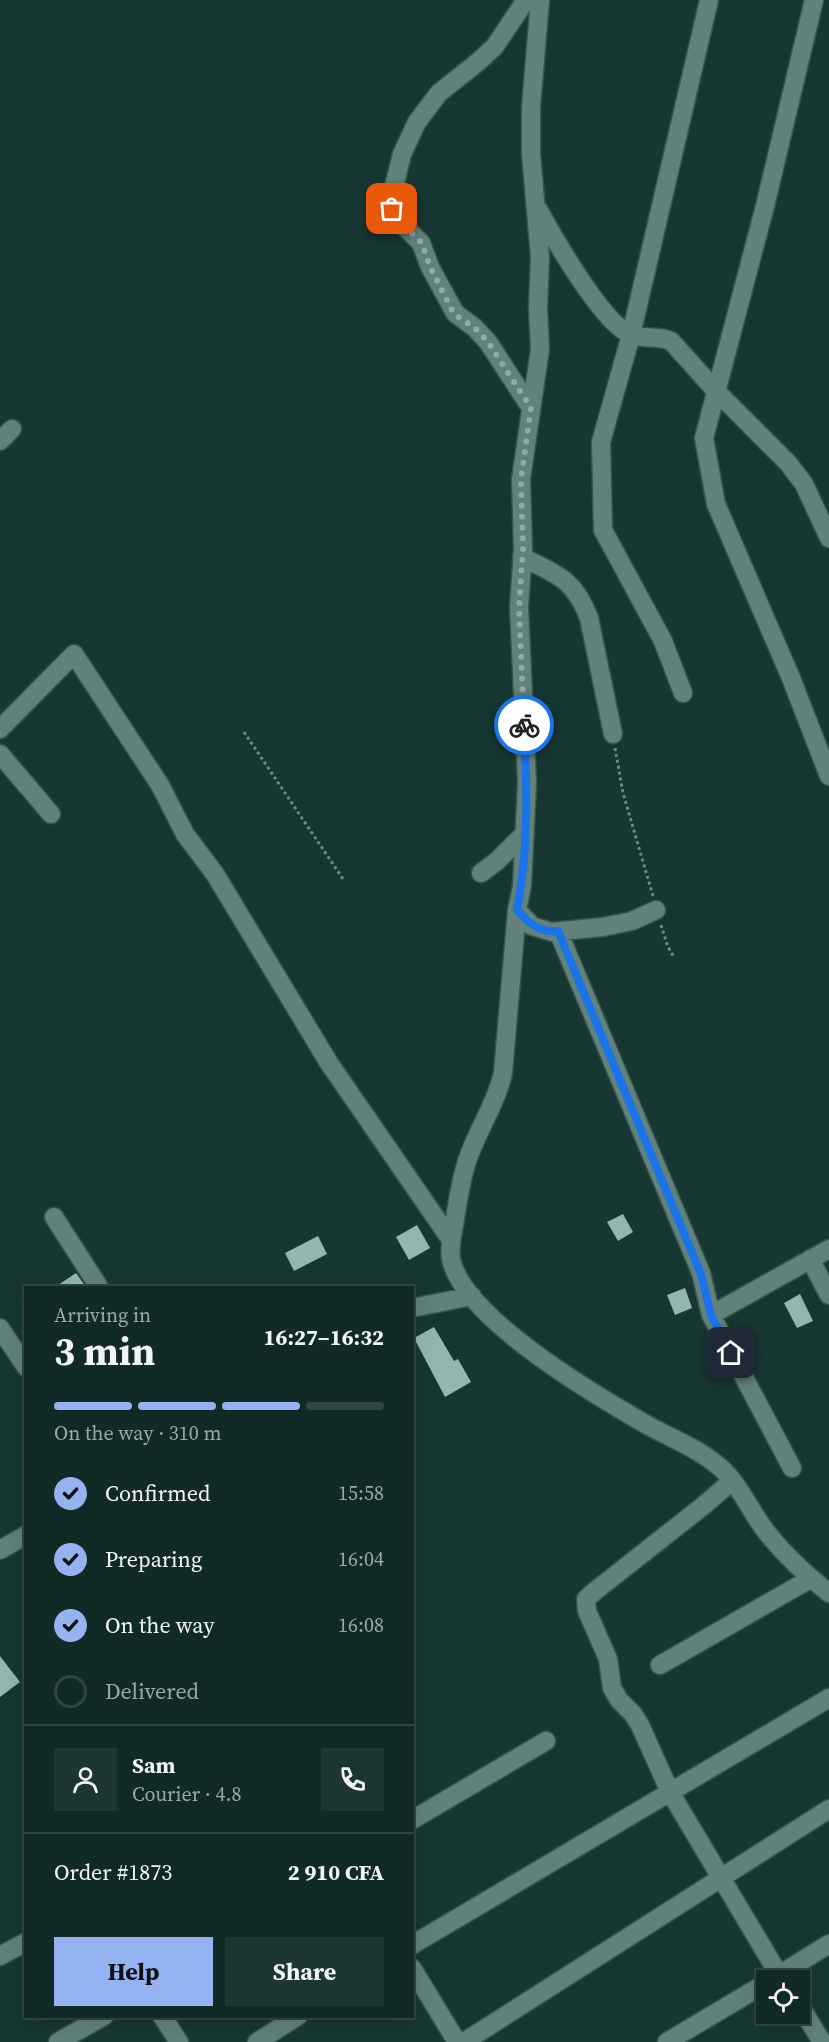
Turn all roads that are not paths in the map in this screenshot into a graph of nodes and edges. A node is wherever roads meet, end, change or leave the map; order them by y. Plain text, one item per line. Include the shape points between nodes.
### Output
1 (526, 0) edge
2 (539, 0) edge
3 (708, 0) edge
4 (814, 0) edge
5 (535, 202) junction
6 (631, 335) junction
7 (717, 393) junction
8 (531, 408) junction
9 (829, 538) edge
10 (522, 557) junction
11 (683, 693) dead end
12 (0, 729) edge
13 (613, 734) road end
14 (0, 754) edge
15 (829, 776) edge
16 (51, 814) dead end
17 (525, 833) junction
18 (481, 873) dead end
19 (517, 910) junction
20 (656, 910) road end
21 (558, 931) junction
22 (54, 1217) dead end
23 (451, 1240) junction
24 (829, 1249) edge
25 (810, 1259) junction
26 (98, 1286) edge
27 (829, 1295) edge
28 (471, 1296) junction
29 (414, 1308) edge
30 (711, 1315) junction
31 (0, 1328) edge
32 (24, 1364) edge
33 (792, 1468) dead end
34 (732, 1481) junction
35 (24, 1536) edge
36 (0, 1550) edge
37 (810, 1578) junction
38 (829, 1593) edge
39 (660, 1665) dead end
40 (829, 1698) edge
41 (546, 1741) dead end
42 (670, 1791) junction
43 (829, 1809) edge
44 (414, 1819) edge
45 (721, 1878) junction
46 (24, 1943) edge
47 (414, 1944) edge
48 (829, 1944) edge
49 (0, 1956) edge
50 (770, 1970) edge
51 (789, 1970) edge
52 (414, 1971) edge
53 (756, 1990) edge
54 (100, 2018) edge
55 (163, 2018) edge
56 (295, 2018) edge
57 (810, 2022) edge
58 (58, 2042) edge
59 (179, 2042) edge
60 (256, 2042) edge
61 (457, 2042) edge
62 (464, 2042) edge
63 (667, 2042) edge
64 (822, 2042) edge

1 - 8 street via 495,46 439,93 417,123 402,154 391,199 397,219 422,243 454,314 488,342
2 - 5 street via 531,106
3 - 6 street
4 - 7 street
5 - 6 street via 569,264 611,320
5 - 8 street via 540,257 540,350
6 - 7 street via 671,341
6 - 11 street via 601,442 603,530 663,641
7 - 9 street via 771,444 804,484
7 - 15 street via 704,438 716,504
8 - 10 street via 521,479
10 - 13 street via 563,578 582,600
10 - 17 street via 519,607 527,783
12 - 23 street via 74,654 160,785 184,834 215,874 329,1063
14 - 16 street
17 - 18 street
17 - 19 street
19 - 21 street via 532,926
19 - 23 street via 503,1073 467,1161
20 - 21 street via 632,921
21 - 30 street via 701,1274
22 - 26 street
23 - 28 street via 454,1270
24 - 25 street
25 - 27 street
25 - 30 street
28 - 29 street
28 - 34 street via 555,1368 716,1463
30 - 33 street
31 - 32 street
34 - 37 street via 764,1528
34 - 42 street via 586,1599 587,1611 608,1659 612,1688 640,1725
35 - 36 street
37 - 38 street
37 - 39 street
40 - 42 street
41 - 44 street
42 - 45 street
42 - 47 street
43 - 45 street
45 - 50 street
45 - 62 street
46 - 49 street
48 - 51 street
52 - 61 street
53 - 63 street
54 - 58 street
55 - 59 street
56 - 60 street
57 - 64 street

